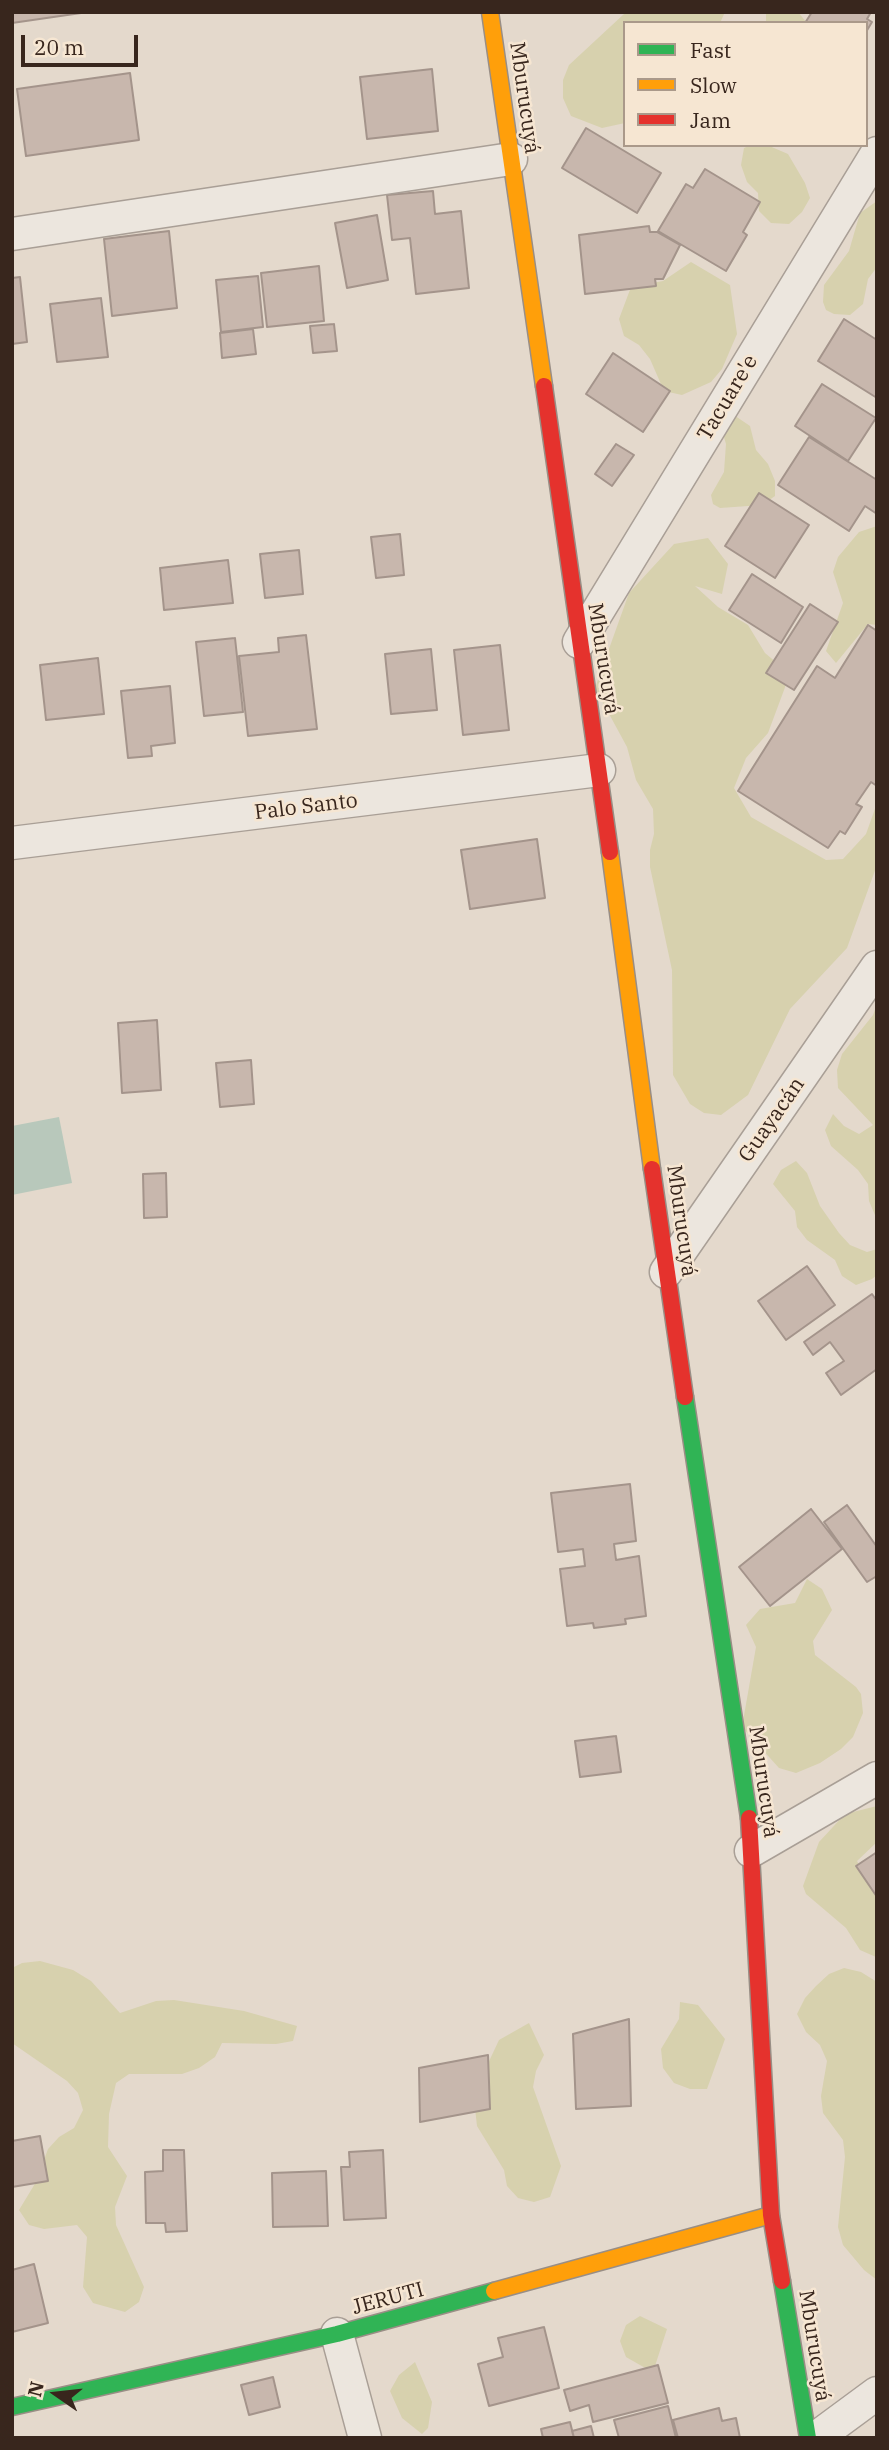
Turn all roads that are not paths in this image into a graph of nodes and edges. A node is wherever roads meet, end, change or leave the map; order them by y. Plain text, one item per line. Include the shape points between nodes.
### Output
1 (490, 12) edge
2 (877, 153) edge
3 (511, 159) junction
4 (12, 234) edge
5 (579, 642) junction
6 (599, 770) junction
7 (12, 843) edge
8 (877, 967) edge
9 (667, 1272) junction
10 (877, 1778) edge
11 (751, 1851) junction
12 (771, 2215) junction
13 (337, 2334) junction
14 (877, 2393) edge
15 (12, 2407) edge
16 (365, 2438) edge
17 (808, 2438) edge
18 (816, 2438) edge

1 - 3 street, Mburucuyá
2 - 5 street, Tacuare'e
3 - 4 street
3 - 5 street, Mburucuyá
5 - 6 street, Mburucuyá
6 - 7 street, Palo Santo
6 - 9 street, Mburucuyá
8 - 9 street, Guayacán
9 - 11 street, Mburucuyá
10 - 11 street
11 - 12 street, Mburucuyá
12 - 13 street, JERUTI
12 - 17 street, Mburucuyá
13 - 15 street, JERUTI
13 - 16 street
14 - 18 street

